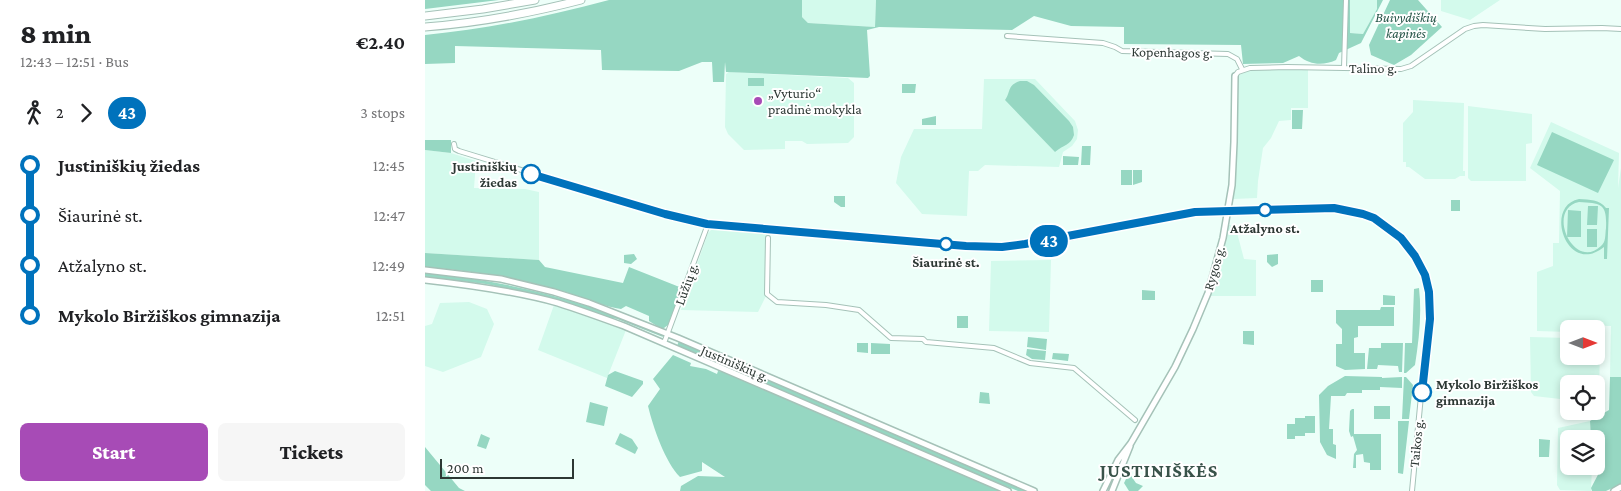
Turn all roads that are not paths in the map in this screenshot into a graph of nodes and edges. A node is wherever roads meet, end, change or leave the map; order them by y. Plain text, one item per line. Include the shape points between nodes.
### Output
1 (535, 0) edge
2 (581, 0) edge
3 (1346, 0) edge
4 (425, 16) edge
5 (425, 27) edge
6 (1621, 29) edge
7 (1007, 36) dead end
8 (1344, 68) junction
9 (1243, 69) junction
10 (1235, 76) joint
11 (454, 144) dead end
12 (1228, 211) junction
13 (707, 224) junction
14 (768, 238) dead end
15 (425, 270) edge
16 (425, 280) edge
17 (668, 334) junction
18 (664, 343) junction
19 (1135, 420) dead end
20 (1131, 443) junction
21 (1621, 488) edge
22 (1008, 491) edge
23 (1034, 491) edge
24 (1103, 491) edge
25 (1112, 491) edge
26 (1411, 491) edge
27 (1614, 491) edge

1 - 4 highway
2 - 5 highway via 505,16
3 - 8 street
6 - 8 street, Talino g. via 1545,30 1477,25 1465,29 1406,68
7 - 9 street, Kopenhagos g. via 1103,43 1122,52 1227,54
8 - 9 street, Talino g.
9 - 10 street
10 - 12 main road, Rygos g. via 1233,163
11 - 13 street, Taikos g. via 459,151
12 - 13 street, Taikos g. via 1187,212 1048,241 1002,247
12 - 20 main road, Rygos g. via 1213,274 1193,329
12 - 26 street, Taikos g. via 1351,210 1374,218 1389,228 1412,251 1427,283 1430,319
13 - 17 street, Lūžių g.
14 - 19 street via 767,294 777,302 859,310 891,338 994,348 1030,363 1074,368
15 - 17 main road, Justiniškių g. via 501,279 554,292
16 - 18 main road, Justiniškių g. via 489,288 558,303
17 - 18 street, Lūžių g.
17 - 23 main road, Justiniškių g.
18 - 22 main road, Justiniškių g.
20 - 24 main road, Rygos g. via 1118,460
20 - 25 main road, Rygos g.
21 - 27 main road

